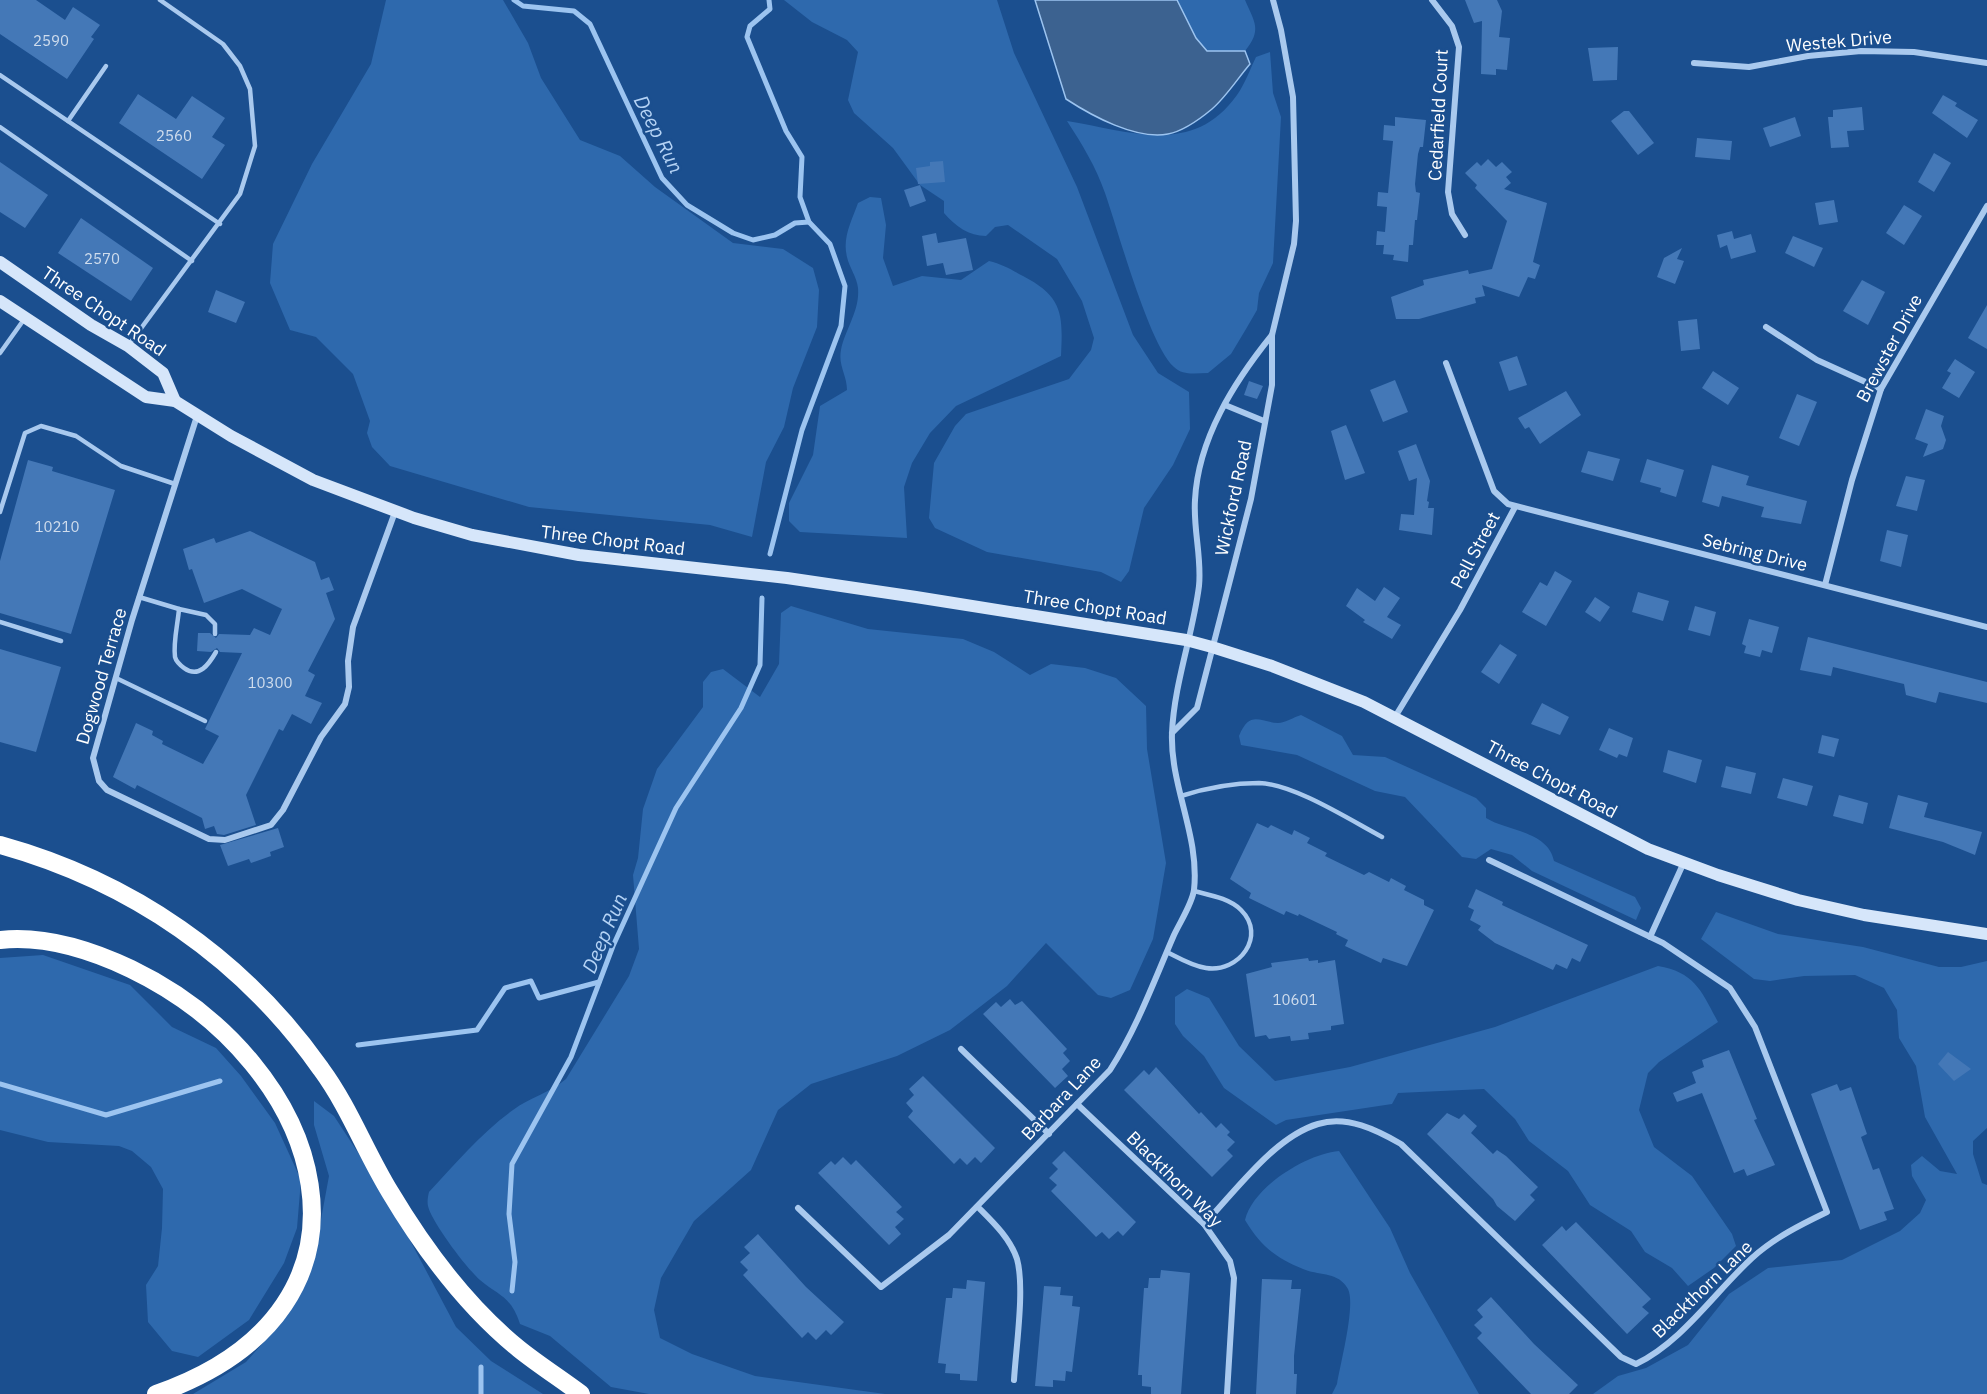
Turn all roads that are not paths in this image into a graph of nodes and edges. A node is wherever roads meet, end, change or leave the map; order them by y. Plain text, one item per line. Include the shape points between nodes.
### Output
1 (160, 0) edge
2 (1273, 0) edge
3 (1432, 0) edge
4 (1694, 63) dead end
5 (1987, 63) edge
6 (106, 66) dead end
7 (0, 75) edge
8 (68, 121) junction
9 (0, 127) edge
10 (1987, 206) edge
11 (220, 224) junction
12 (1465, 235) dead end
13 (192, 261) junction
14 (0, 262) edge
15 (0, 301) edge
16 (25, 318) junction
17 (1766, 327) dead end
18 (1272, 335) junction
19 (128, 346) junction
20 (0, 353) edge
21 (1446, 363) dead end
22 (1881, 389) junction
23 (175, 401) junction
24 (1225, 405) junction
25 (196, 416) junction
26 (1264, 421) junction
27 (175, 484) junction
28 (1515, 507) junction
29 (0, 512) edge
30 (395, 512) junction
31 (1825, 585) junction
32 (139, 597) junction
33 (179, 609) junction
34 (0, 622) edge
35 (1987, 627) edge
36 (215, 634) dead end
37 (1186, 640) junction
38 (61, 641) dead end
39 (1212, 646) junction
40 (216, 652) dead end
41 (116, 678) junction
42 (1395, 717) junction
43 (205, 722) dead end
44 (1172, 733) junction
45 (1181, 796) junction
46 (1382, 837) dead end
47 (0, 845) edge
48 (1489, 860) dead end
49 (1684, 862) junction
50 (1194, 891) junction
51 (1987, 934) edge
52 (1650, 937) junction
53 (0, 940) edge
54 (1167, 952) junction
55 (961, 1049) dead end
56 (1077, 1104) junction
57 (1048, 1134) junction
58 (978, 1207) junction
59 (798, 1208) dead end
60 (1204, 1224) junction
61 (1014, 1380) dead end
62 (156, 1394) edge
63 (582, 1394) edge
64 (1227, 1394) edge

1 - 11 lane via 223,44 240,66 250,89 255,146 240,194
2 - 18 street via 1293,97 1296,221
3 - 12 street, Cedarfield Court via 1452,26 1459,47 1448,192 1452,214
4 - 5 street, Westek Drive via 1749,67 1808,56 1871,51
6 - 8 lane
7 - 8 lane
8 - 11 lane
9 - 13 lane
10 - 22 street, Brewster Drive
11 - 13 lane
13 - 19 lane
14 - 19 main road, Three Chopt Road
15 - 16 main road, Three Chopt Road
16 - 20 lane
16 - 23 main road, Three Chopt Road via 146,397
17 - 22 street via 1817,360
18 - 24 street via 1246,367
18 - 26 street via 1273,370
19 - 23 main road, Three Chopt Road via 163,373
21 - 28 street, Pell Street via 1494,491
22 - 31 street, Brewster Drive
23 - 25 main road, Three Chopt Road
24 - 26 street, Wickford Road
24 - 37 street, Wickford Road via 1197,474 1194,516 1199,587
25 - 27 street, Dogwood Terrace
25 - 30 main road, Three Chopt Road via 313,480
26 - 39 street, Wickford Road via 1251,499
27 - 29 lane via 121,466 76,436 41,426 25,433
27 - 32 street, Dogwood Terrace
28 - 31 street, Sebring Drive
28 - 42 street, Pell Street via 1460,610
30 - 37 main road, Three Chopt Road via 530,548 799,580
30 - 41 street, Dogwood Terrace via 353,627 345,704 321,737 283,810 271,825 225,840 209,839 107,790 99,781 93,758
31 - 35 street, Sebring Drive
32 - 33 lane
32 - 41 street, Dogwood Terrace
33 - 36 lane via 206,615 215,624
33 - 40 lane via 175,657 180,665 189,671 201,670
34 - 38 lane
37 - 39 main road, Three Chopt Road
37 - 44 street, Barbara Lane
39 - 42 main road, Three Chopt Road via 1325,685
39 - 44 street via 1197,708
41 - 43 lane
42 - 49 main road, Three Chopt Road via 1587,819
44 - 45 street, Barbara Lane
45 - 46 lane via 1210,787 1261,783 1325,806
45 - 50 street, Barbara Lane via 1191,839
47 - 63 highway via 46,859 112,888 200,941 250,984 323,1071 353,1119 388,1190 460,1291 519,1348
48 - 52 street, Blackthorn Lane
49 - 51 main road, Three Chopt Road via 1718,876 1816,904 1911,924
49 - 52 street
50 - 54 street, Barbara Lane
50 - 54 lane via 1218,897 1240,909 1251,927 1250,947 1233,962 1207,968
52 - 60 street, Blackthorn Lane via 1730,988 1755,1027 1827,1212 1784,1233 1753,1258 1657,1354 1636,1364 1622,1357 1401,1144 1362,1125 1319,1123 1296,1134 1278,1147
53 - 62 highway via 42,941 86,951 149,978 181,998 241,1050 269,1085 302,1147 312,1205 309,1237 302,1268 284,1304 255,1339 232,1357
54 - 56 street, Barbara Lane via 1127,1044 1110,1070
55 - 57 street
56 - 57 street, Barbara Lane
56 - 60 street, Blackthorn Way
57 - 58 street, Barbara Lane
58 - 59 street, Barbara Lane via 949,1235 881,1287
58 - 61 street via 998,1227 1017,1259 1020,1279
60 - 64 street, Blackthorn Way via 1230,1261 1234,1278

